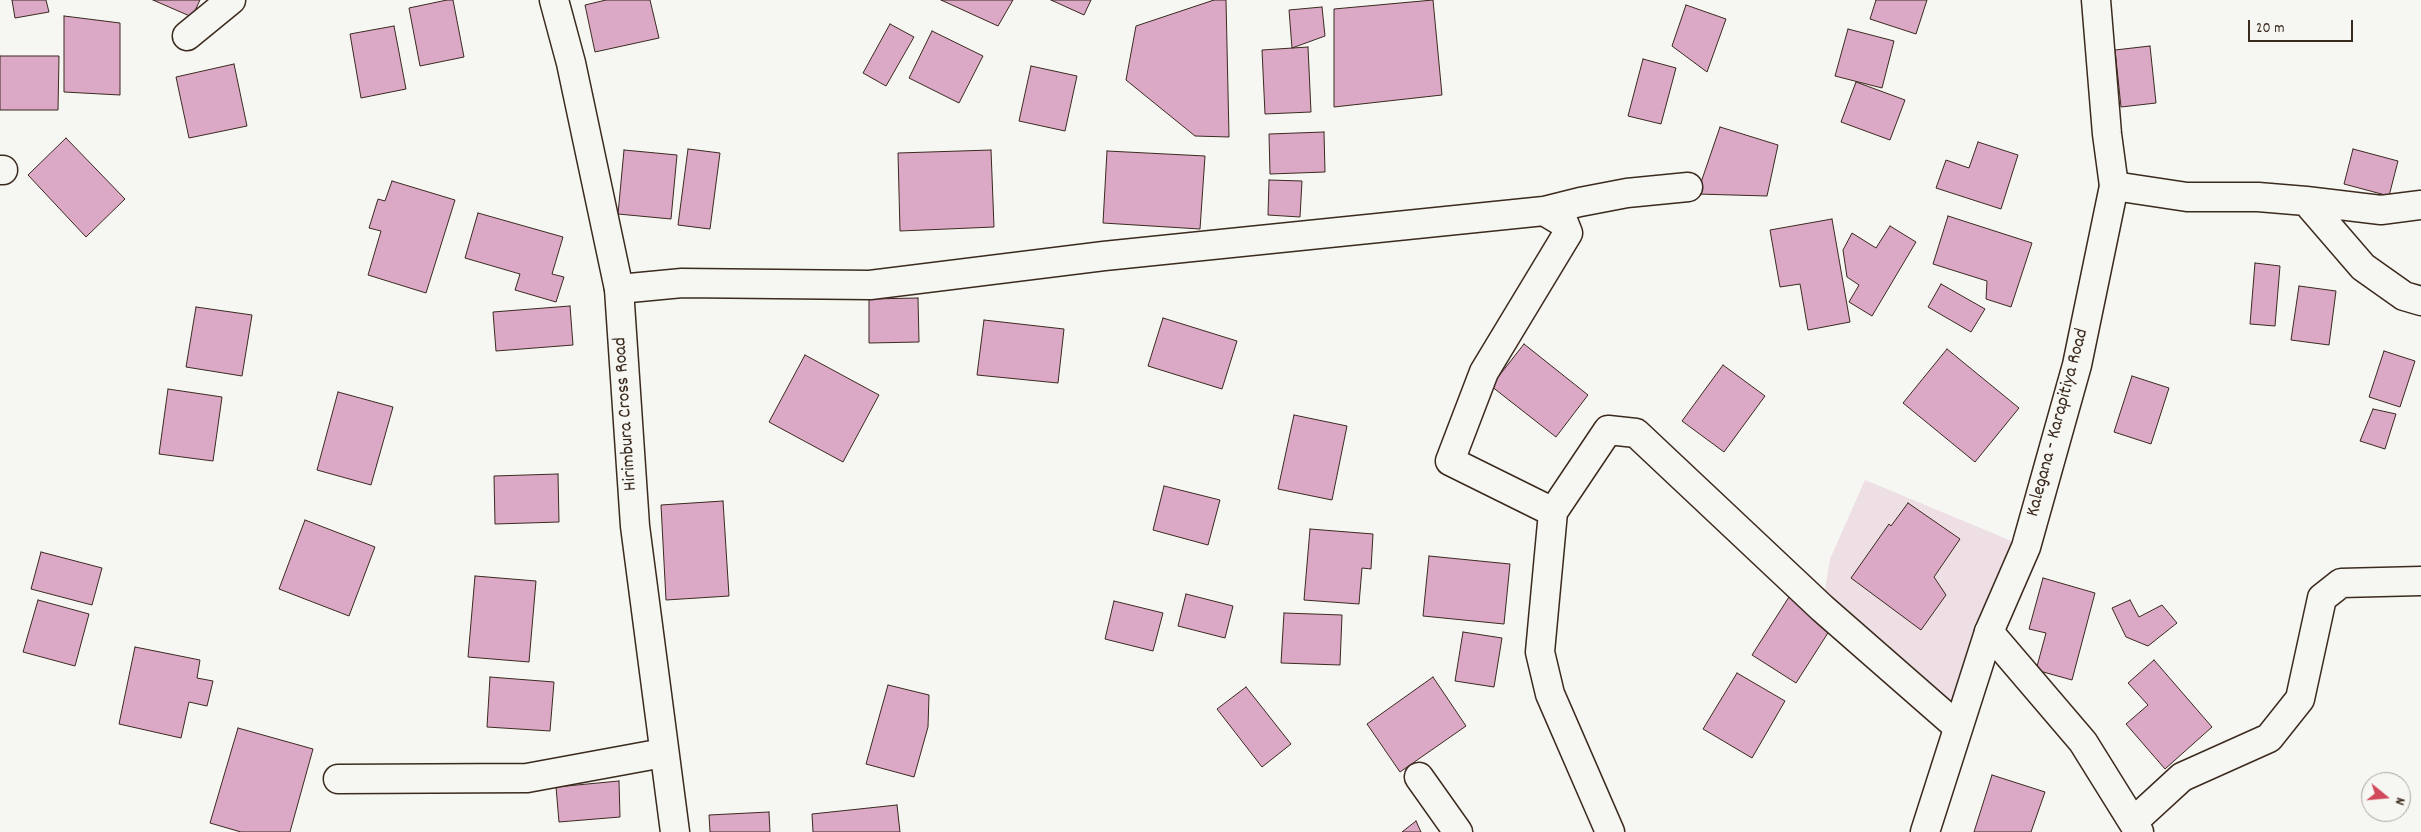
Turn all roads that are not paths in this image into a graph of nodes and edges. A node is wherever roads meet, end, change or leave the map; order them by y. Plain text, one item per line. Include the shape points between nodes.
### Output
1 (231, 0) edge
2 (554, 0) edge
3 (2096, 0) edge
4 (187, 36) dead end
5 (2114, 186) junction
6 (1688, 187) dead end
7 (2306, 201) junction
8 (2421, 205) edge
9 (1544, 212) junction
10 (619, 289) junction
11 (2421, 301) edge
12 (1554, 512) junction
13 (2421, 581) edge
14 (1989, 632) junction
15 (1958, 728) junction
16 (663, 753) junction
17 (1419, 777) dead end
18 (338, 779) dead end
19 (2136, 827) edge
20 (676, 832) edge
21 (1458, 832) edge
22 (1610, 832) edge
23 (1925, 832) edge

1 - 4 street
2 - 10 street, Hirimbura Cross Road via 571,63
3 - 5 street, Kalegana - Karapitiya Road
5 - 7 street via 2186,197
5 - 14 street, Kalegana - Karapitiya Road via 2077,364 2026,547
6 - 9 street via 1627,193
7 - 8 street via 2381,210
7 - 11 street via 2363,267 2404,296
9 - 10 street via 1104,256 870,285 682,283
9 - 12 street via 1564,224 1568,233 1484,372 1450,461
10 - 16 street, Hirimbura Cross Road via 634,526
12 - 15 street via 1608,430 1636,433 1822,608
12 - 22 street via 1540,652 1550,694
13 - 19 street via 2341,583 2322,598 2300,699 2269,738 2182,777
14 - 15 street, Kalegana - Karapitiya Road
14 - 19 street via 2083,742
15 - 23 street, Kalegana - Karapitiya Road
16 - 18 street via 527,778
16 - 20 street, Hirimbura Cross Road
17 - 21 street

